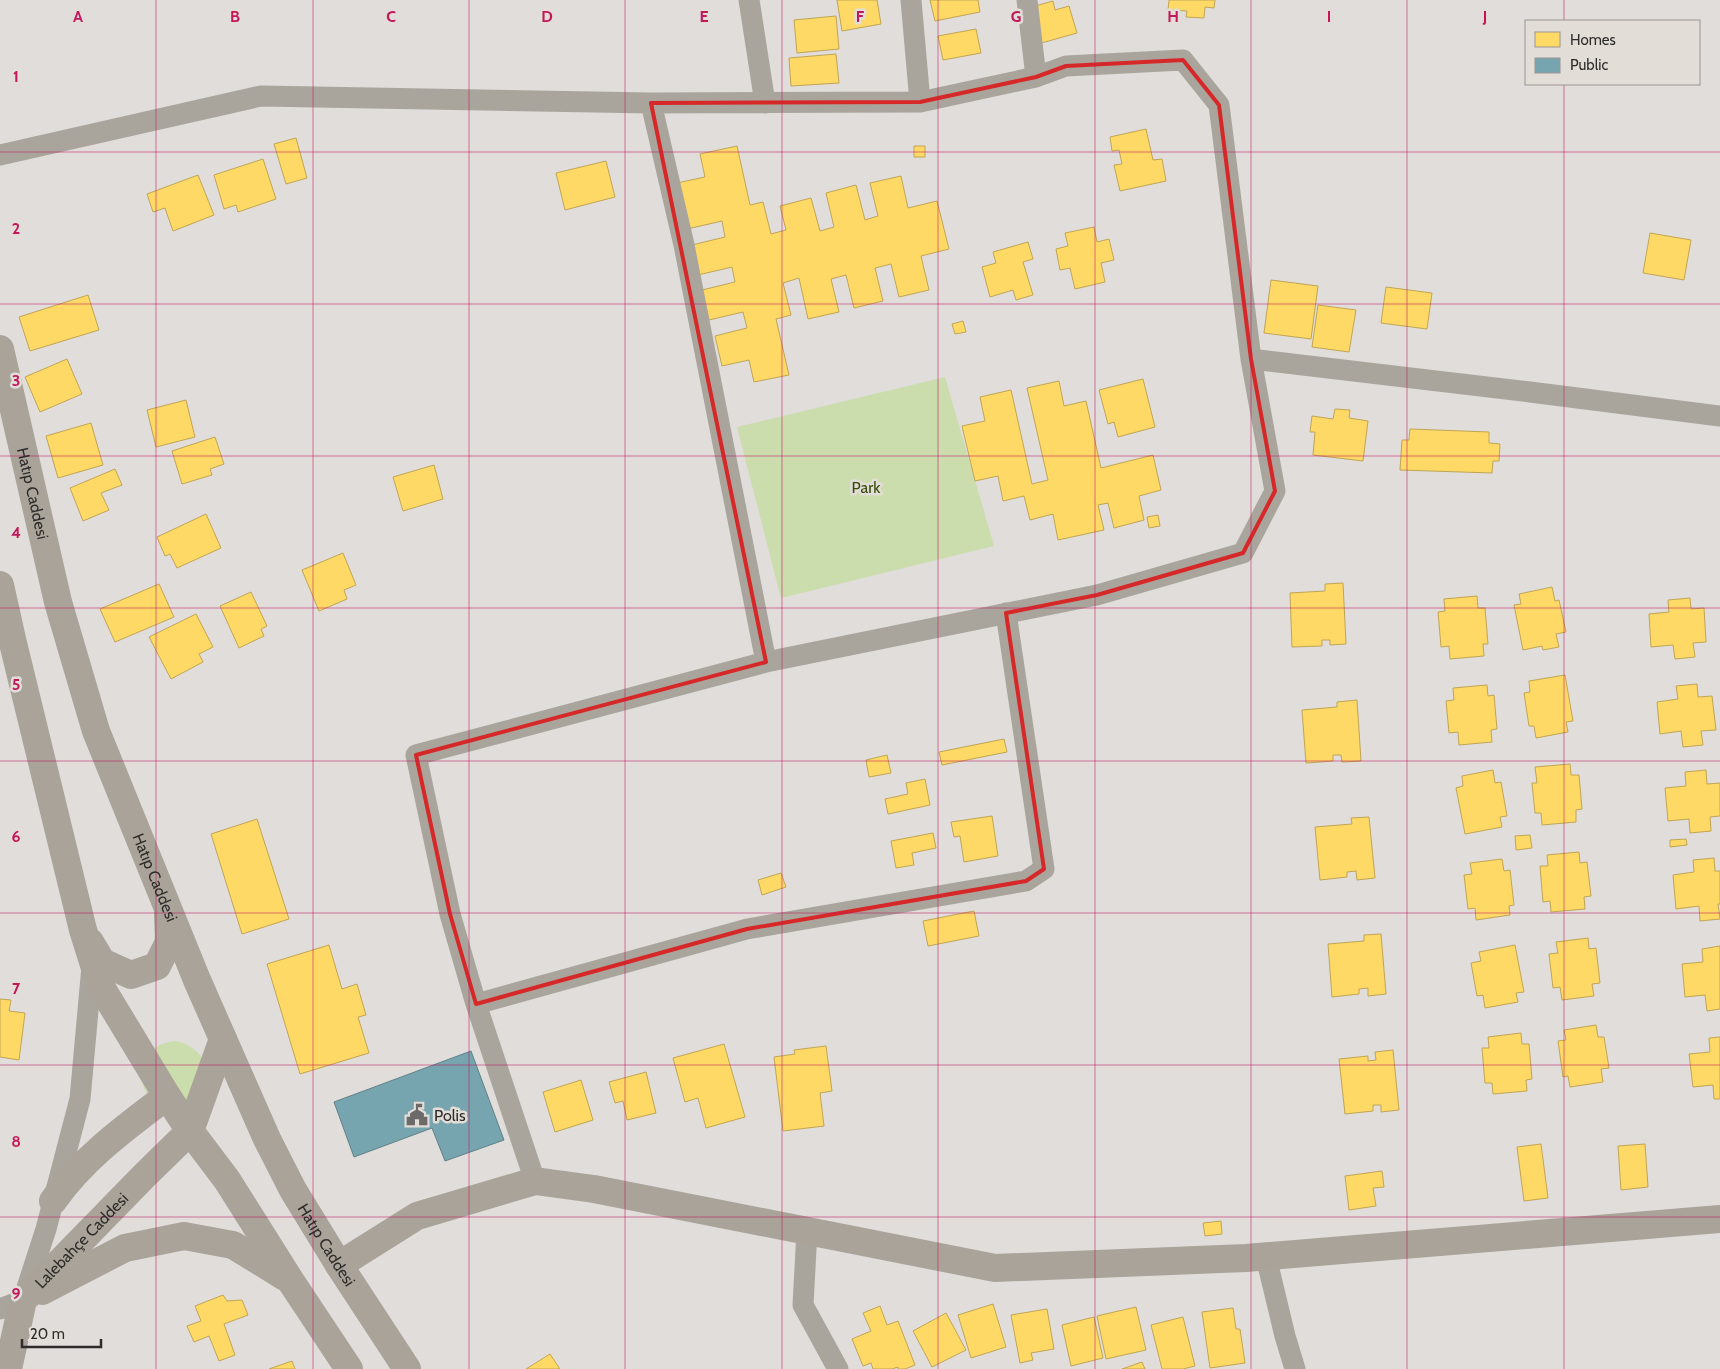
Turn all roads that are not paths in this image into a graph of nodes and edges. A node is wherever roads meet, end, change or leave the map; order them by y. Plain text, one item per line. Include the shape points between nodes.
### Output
1 (749, 0) edge
2 (912, 0) edge
3 (1027, 0) edge
4 (1036, 77) junction
5 (920, 102) junction
6 (652, 103) junction
7 (765, 103) junction
8 (0, 155) edge
9 (0, 349) edge
10 (1251, 359) junction
11 (1720, 416) edge
12 (0, 586) edge
13 (1006, 613) junction
14 (6, 642) edge
15 (766, 662) junction
16 (167, 905) junction
17 (83, 930) junction
18 (93, 961) junction
19 (476, 1004) junction
20 (223, 1039) junction
21 (167, 1096) junction
22 (190, 1131) junction
23 (535, 1182) junction
24 (53, 1201) junction
25 (1720, 1219) edge
26 (807, 1231) junction
27 (1266, 1257) junction
28 (339, 1265) junction
29 (290, 1280) junction
30 (12, 1305) edge
31 (1292, 1368) edge
32 (8, 1369) edge
33 (350, 1369) edge
34 (407, 1369) edge
35 (838, 1369) edge

1 - 7 street
2 - 5 street
3 - 4 street
4 - 5 street
4 - 10 street via 1066,66 1183,60 1219,105
5 - 7 street
6 - 7 street
6 - 8 street via 261,96
6 - 15 street via 686,255
9 - 16 main road, Hatıp Caddesi via 58,602 96,731
10 - 11 street
10 - 13 street via 1275,491 1243,553 1097,595
12 - 14 main road
13 - 15 street
13 - 19 street via 1044,869 1026,881 747,929
14 - 17 main road
15 - 19 street via 416,755 450,914
16 - 17 main road via 169,942 157,966 131,975 102,962
16 - 20 main road, Hatıp Caddesi
17 - 18 main road
18 - 21 main road via 102,988
18 - 24 street via 80,1099
19 - 23 street
20 - 22 main road
20 - 28 main road, Hatıp Caddesi via 293,1190
21 - 22 main road
21 - 24 main road via 109,1141
22 - 29 main road via 227,1180
22 - 30 main road, Lalebahçe Caddesi
23 - 26 main road via 594,1190
23 - 28 main road via 417,1216
24 - 30 street via 46,1229
25 - 27 main road
26 - 27 main road via 995,1268
26 - 35 street via 803,1305
27 - 31 street
28 - 34 main road, Hatıp Caddesi
29 - 30 main road via 233,1245 184,1236 125,1248
29 - 33 main road
30 - 32 main road, Lalebahçe Caddesi

